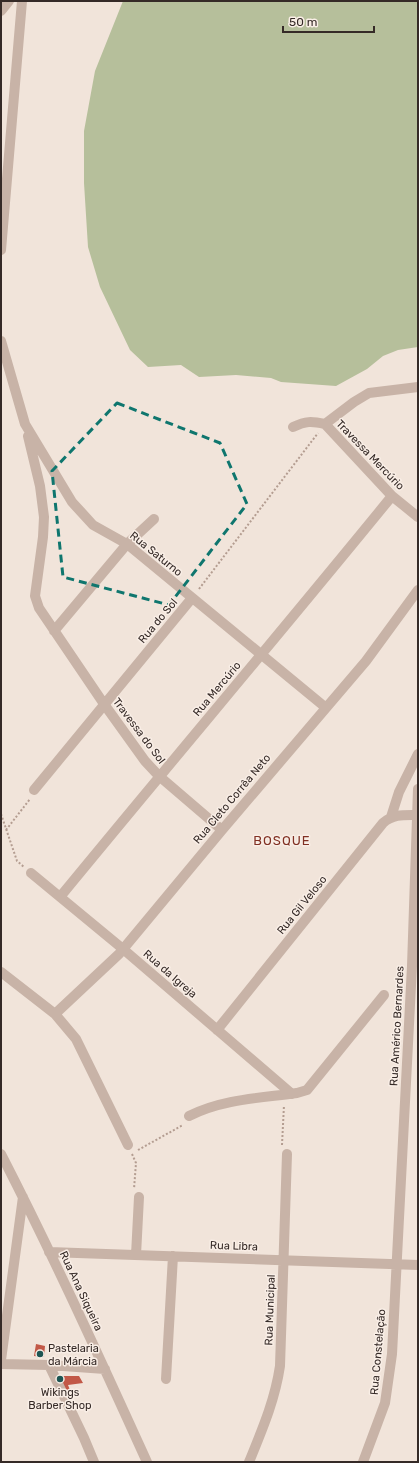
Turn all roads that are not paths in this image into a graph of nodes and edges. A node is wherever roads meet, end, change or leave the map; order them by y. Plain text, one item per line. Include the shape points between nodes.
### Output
1 (9, 1) edge
2 (22, 1) edge
3 (1, 11) edge
4 (1, 250) edge
5 (1, 341) edge
6 (418, 387) edge
7 (25, 424) junction
8 (325, 424) junction
9 (293, 427) dead end
10 (392, 496) junction
11 (418, 517) edge
12 (154, 519) dead end
13 (127, 544) junction
14 (418, 590) edge
15 (192, 598) junction
16 (54, 631) junction
17 (262, 654) junction
18 (104, 704) junction
19 (325, 707) junction
20 (418, 754) edge
21 (159, 776) junction
22 (418, 788) edge
23 (34, 790) road end
24 (417, 815) junction
25 (391, 817) junction
26 (222, 830) junction
27 (31, 873) dead end
28 (60, 897) junction
29 (123, 949) junction
30 (415, 962) edge
31 (1, 972) edge
32 (384, 995) dead end
33 (55, 1014) junction
34 (216, 1030) junction
35 (288, 1094) junction
36 (189, 1116) road end
37 (130, 1149) road end
38 (1, 1154) edge
39 (287, 1154) dead end
40 (4, 1163) edge
41 (136, 1193) road end
42 (22, 1197) junction
43 (49, 1252) junction
44 (136, 1255) junction
45 (173, 1256) junction
46 (284, 1260) junction
47 (397, 1264) junction
48 (418, 1265) edge
49 (1, 1360) edge
50 (1, 1364) edge
51 (49, 1365) junction
52 (105, 1369) junction
53 (166, 1379) dead end
54 (94, 1462) edge
55 (147, 1462) edge
56 (249, 1462) edge
57 (363, 1462) edge

1 - 3 street
2 - 4 street
5 - 7 street, Rua Saturno
6 - 8 street via 369,393
7 - 13 street, Rua Saturno via 72,502 93,525
7 - 16 street, Travessa do Sol via 40,486 44,517 35,596 39,608
8 - 9 street via 312,421
8 - 10 street, Travessa Mercúrio
10 - 11 street, Travessa Mercúrio
10 - 17 street, Rua Mercúrio
12 - 13 street
13 - 15 street, Rua Saturno
13 - 16 street
14 - 19 street, Rua Cleto Corrêa Neto via 366,661
15 - 17 street, Rua Saturno
15 - 18 street, Rua do Sol
16 - 18 street, Travessa do Sol
17 - 19 street, Rua Saturno
17 - 21 street, Rua Mercúrio
18 - 21 street, Travessa do Sol via 145,761
18 - 23 street, Rua do Sol
19 - 26 street, Rua Cleto Corrêa Neto
20 - 25 street via 399,792
21 - 26 street, Travessa do Sol
21 - 28 street, Rua Mercúrio
22 - 24 street, Rua Américo Bernardes
24 - 25 street
24 - 30 street, Rua Américo Bernardes
25 - 34 street, Rua Gil Veloso via 379,827
26 - 29 street, Rua Cleto Corrêa Neto
27 - 28 street, Rua da Igreja
28 - 29 street, Rua da Igreja
29 - 33 street, Rua Cleto Corrêa Neto
29 - 34 street, Rua da Igreja
30 - 47 street, Rua Américo Bernardes
31 - 33 street
32 - 35 street via 310,1087 303,1092
33 - 37 street via 82,1049
34 - 35 street, Rua da Igreja
35 - 36 street via 227,1102
38 - 40 street, Rua Ana Siqueira
39 - 46 street, Rua Municipal
40 - 42 street, Rua Ana Siqueira
41 - 44 street
42 - 43 street, Rua Ana Siqueira
42 - 49 street
43 - 44 street, Rua Libra
43 - 52 street, Rua Ana Siqueira
44 - 45 street, Rua Libra
45 - 46 street, Rua Libra
45 - 53 street
46 - 47 street, Rua Libra
46 - 56 street, Rua Municipal via 278,1381 271,1407
47 - 48 street, Rua Libra
47 - 57 street, Rua Constelação via 392,1354 386,1403
50 - 51 street
51 - 52 street
51 - 54 street
52 - 55 street, Rua Ana Siqueira

